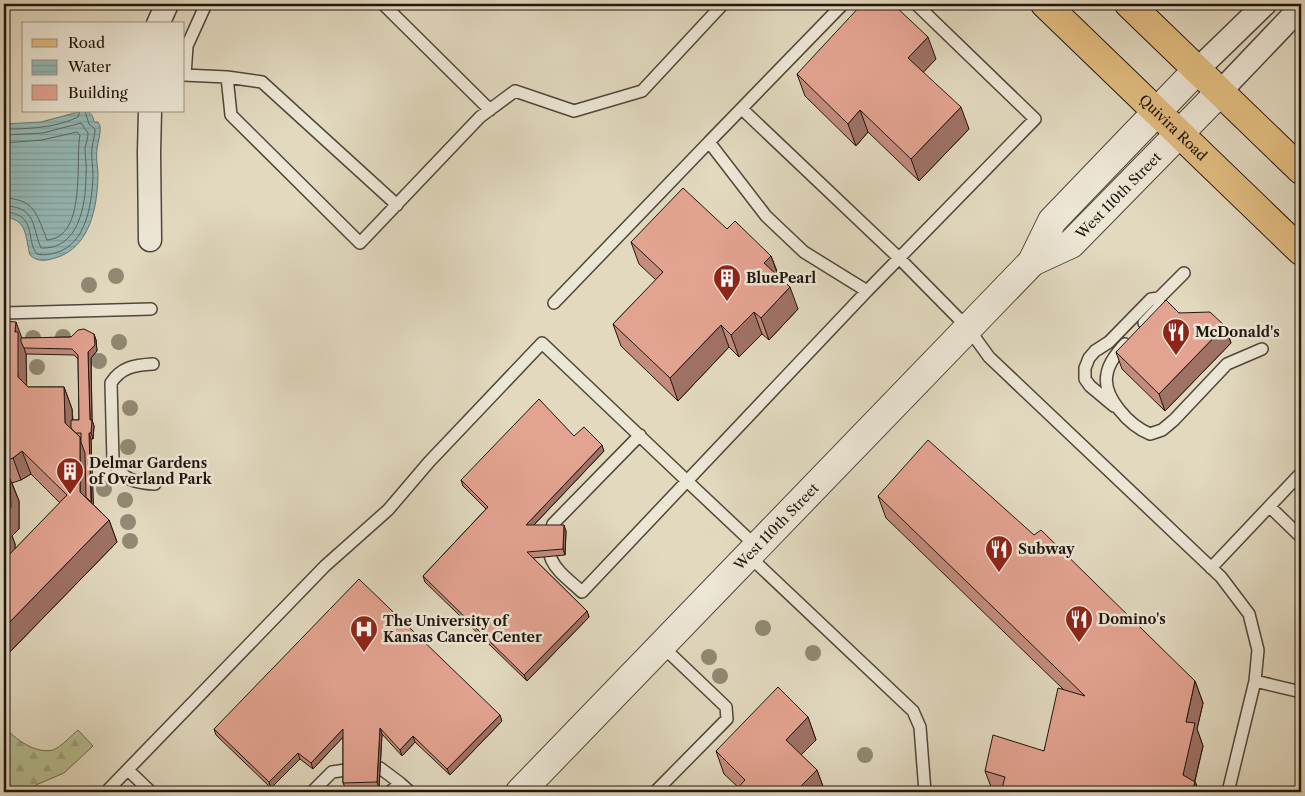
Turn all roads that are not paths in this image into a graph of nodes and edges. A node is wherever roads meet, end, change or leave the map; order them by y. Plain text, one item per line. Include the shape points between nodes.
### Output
1 (167, 4) edge
2 (206, 4) edge
3 (383, 4) edge
4 (723, 4) edge
5 (843, 4) edge
6 (916, 4) edge
7 (1045, 4) edge
8 (1129, 4) edge
9 (1264, 4) edge
10 (1301, 7) edge
11 (159, 22) edge
12 (185, 65) edge
13 (1197, 70) junction
14 (185, 75) edge
15 (227, 77) junction
16 (1220, 92) junction
17 (742, 109) junction
18 (490, 110) junction
19 (150, 112) edge
20 (1157, 112) junction
21 (1180, 134) junction
22 (709, 142) junction
23 (1301, 170) edge
24 (397, 205) junction
25 (150, 240) dead end
26 (1301, 251) edge
27 (899, 258) junction
28 (1032, 262) junction
29 (1184, 273) dead end
30 (867, 291) junction
31 (1159, 298) junction
32 (554, 303) dead end
33 (151, 310) dead end
34 (4, 313) edge
35 (968, 328) junction
36 (1262, 349) dead end
37 (152, 364) dead end
38 (1119, 410) junction
39 (640, 434) junction
40 (1301, 473) edge
41 (687, 480) junction
42 (155, 484) dead end
43 (1270, 507) junction
44 (1301, 537) edge
45 (753, 552) junction
46 (1212, 568) junction
47 (662, 646) junction
48 (1255, 681) junction
49 (1301, 692) edge
50 (380, 768) edge
51 (128, 770) junction
52 (346, 770) edge
53 (400, 783) junction
54 (106, 792) edge
55 (151, 792) edge
56 (312, 792) edge
57 (390, 792) edge
58 (410, 792) edge
59 (520, 792) edge
60 (656, 792) edge
61 (925, 792) edge
62 (1228, 792) edge

1 - 11 street
2 - 12 lane via 187,46
3 - 18 lane
4 - 18 lane via 642,91 574,111 516,90
5 - 17 lane
6 - 27 lane via 1035,119
7 - 20 main road, Quivira Road
8 - 13 main road
9 - 13 street, West 110th Street
10 - 16 street, West 110th Street
13 - 16 main road
13 - 20 street, West 110th Street
14 - 15 lane
15 - 24 lane via 262,82
15 - 24 lane via 231,116 360,243
16 - 21 street, West 110th Street
16 - 23 main road
17 - 22 lane
17 - 27 lane
18 - 24 lane
19 - 25 street
20 - 21 main road, Quivira Road
20 - 28 street, West 110th Street via 1052,221
21 - 26 main road, Quivira Road
21 - 28 street, West 110th Street via 1071,244
22 - 30 lane via 766,216 804,252
22 - 32 lane
27 - 30 lane
27 - 35 lane
28 - 35 street, West 110th Street
29 - 31 lane
30 - 41 lane
31 - 38 lane via 1159,307 1119,351 1107,374 1109,390
31 - 38 lane via 1150,300 1089,358 1085,379
33 - 34 lane
35 - 45 street, West 110th Street
35 - 46 lane via 989,357
36 - 38 lane via 1227,364 1162,430 1150,434 1138,429
37 - 42 lane via 128,367 111,384 113,462 130,480
39 - 41 lane
39 - 41 lane via 553,524 548,554 555,567 582,592
39 - 51 lane via 542,343 388,510 325,566
40 - 43 lane
41 - 45 lane
43 - 44 lane
43 - 46 lane
45 - 47 street, West 110th Street
45 - 61 lane via 913,711 920,727
46 - 48 lane via 1249,614 1258,650
47 - 59 street, West 110th Street
47 - 60 lane via 726,706 727,719
48 - 49 lane
48 - 62 lane
50 - 53 lane
51 - 54 lane
51 - 55 lane
52 - 56 lane via 332,772
53 - 57 lane
53 - 58 lane

